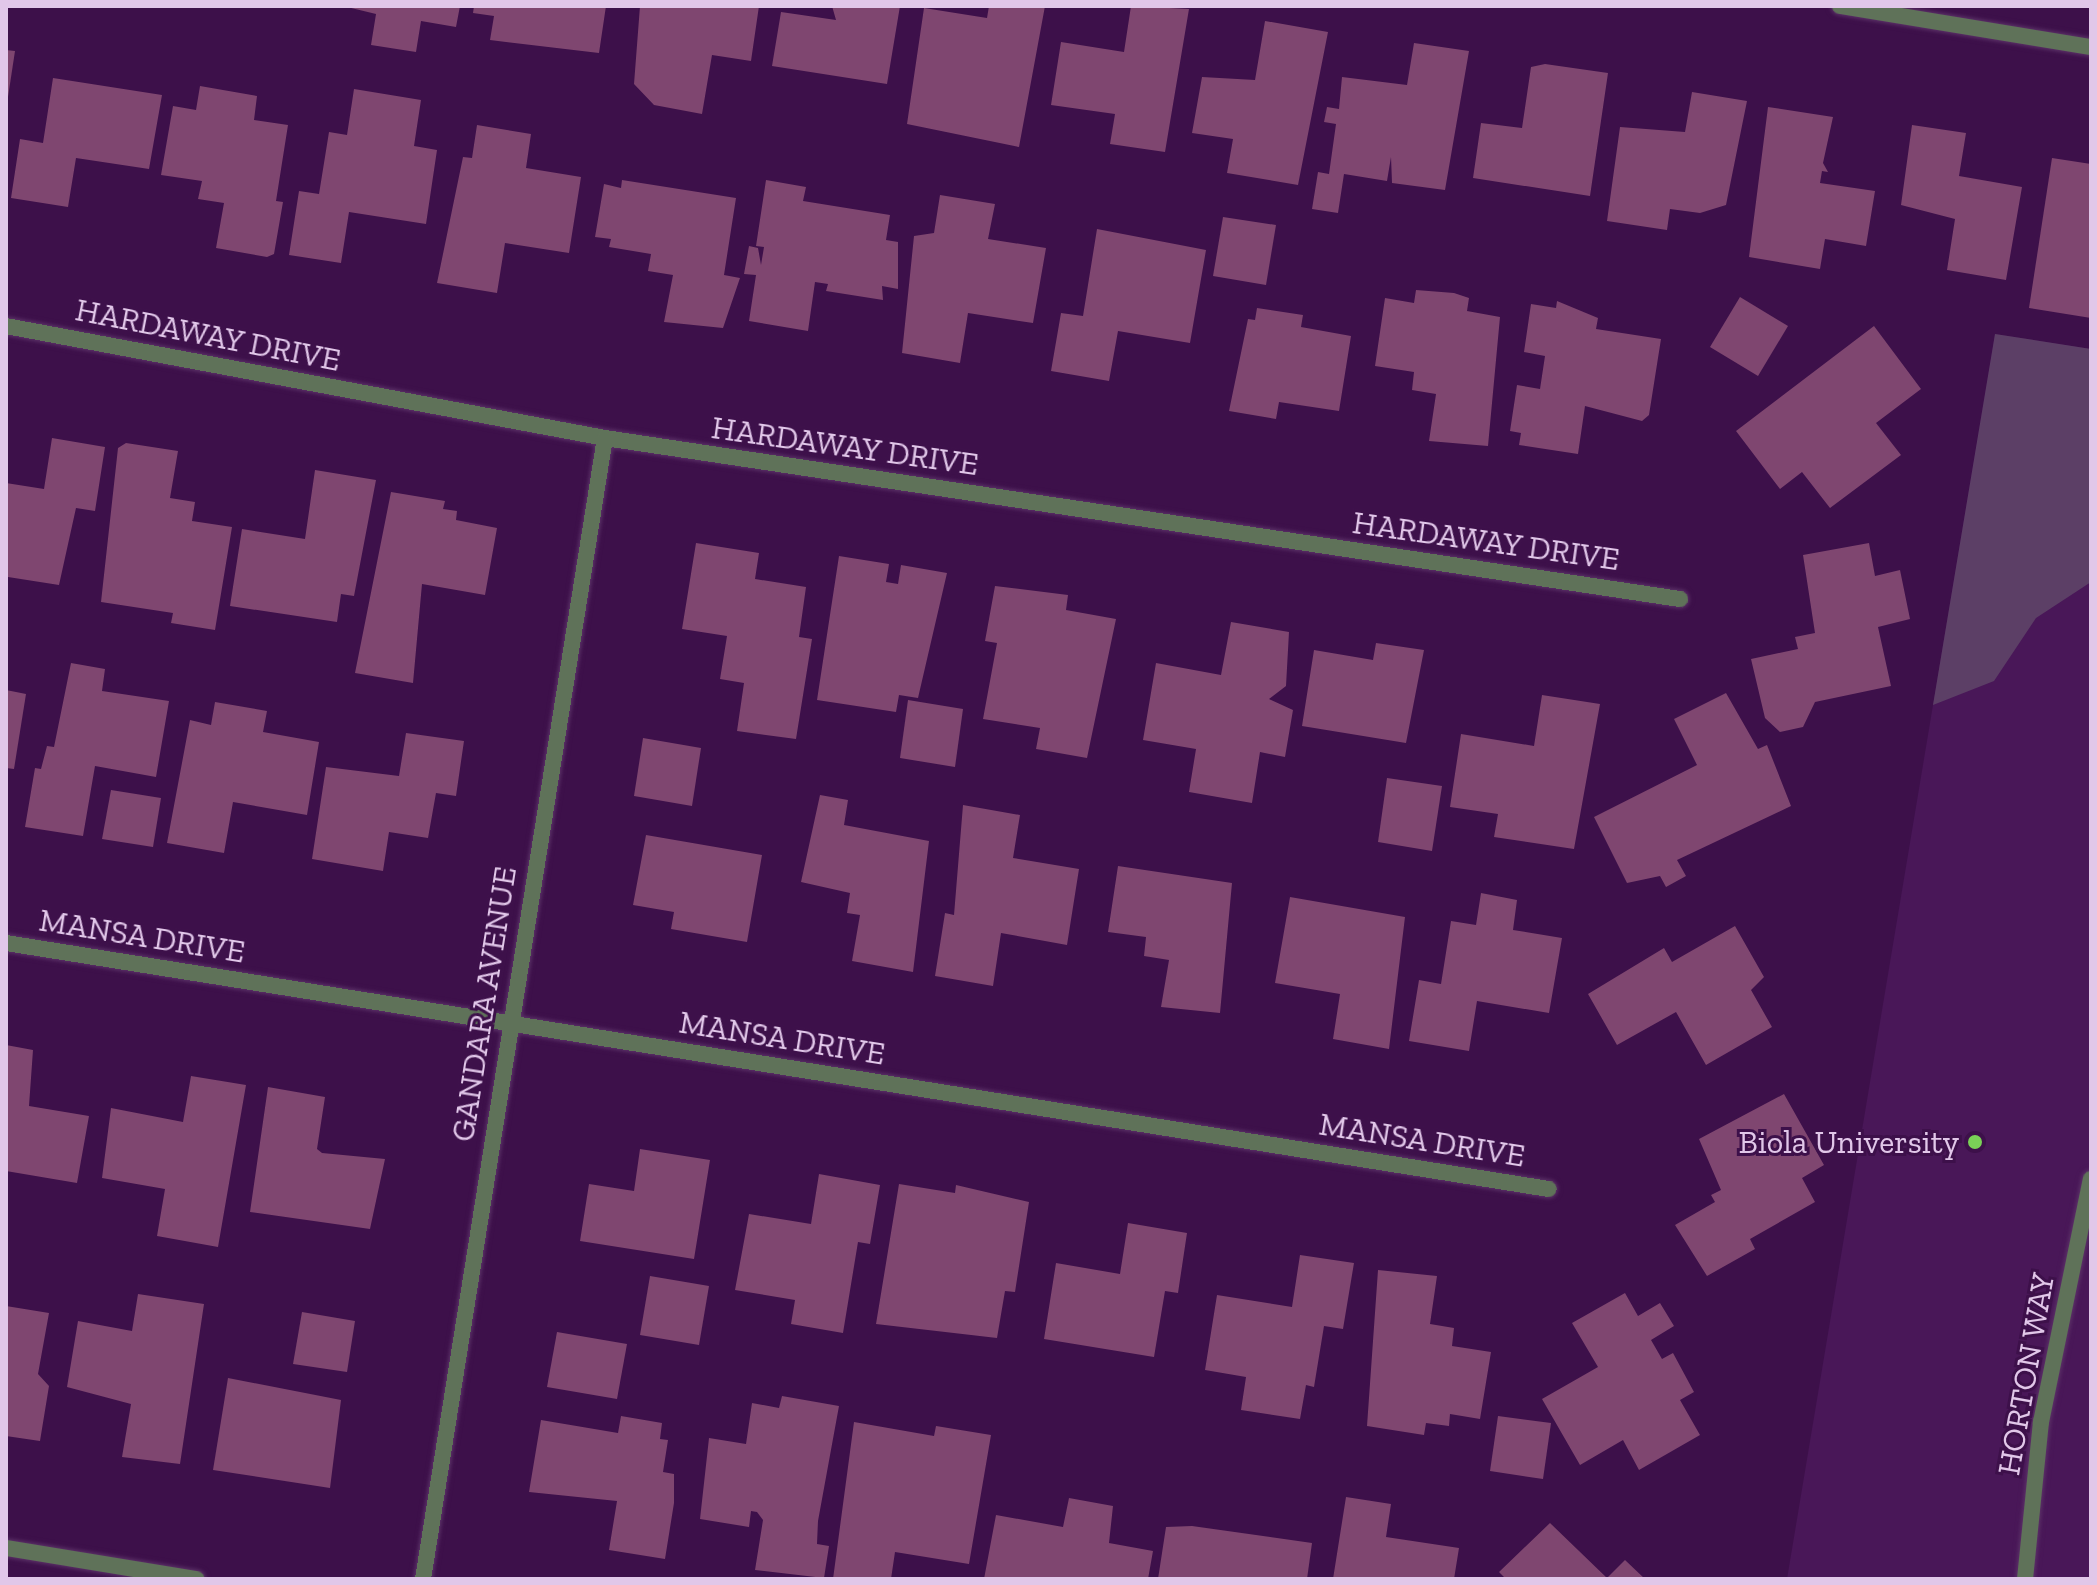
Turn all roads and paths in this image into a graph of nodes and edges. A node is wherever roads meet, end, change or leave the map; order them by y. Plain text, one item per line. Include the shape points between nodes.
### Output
1 (1840, 6) edge
2 (2091, 47) edge
3 (6, 326) edge
4 (605, 438) junction
5 (1680, 599) dead end
6 (6, 943) edge
7 (509, 1023) junction
8 (2091, 1179) edge
9 (1549, 1189) dead end
10 (6, 1548) edge
11 (196, 1579) edge
12 (423, 1579) edge
13 (2025, 1579) edge

1 - 2 street
3 - 4 street, HARDAWAY DRIVE
4 - 5 street, HARDAWAY DRIVE
4 - 7 street, GANDARA AVENUE
6 - 7 street, MANSA DRIVE
7 - 9 street, MANSA DRIVE
7 - 12 street, GANDARA AVENUE
8 - 13 street, HORTON WAY via 2041,1422
10 - 11 street

